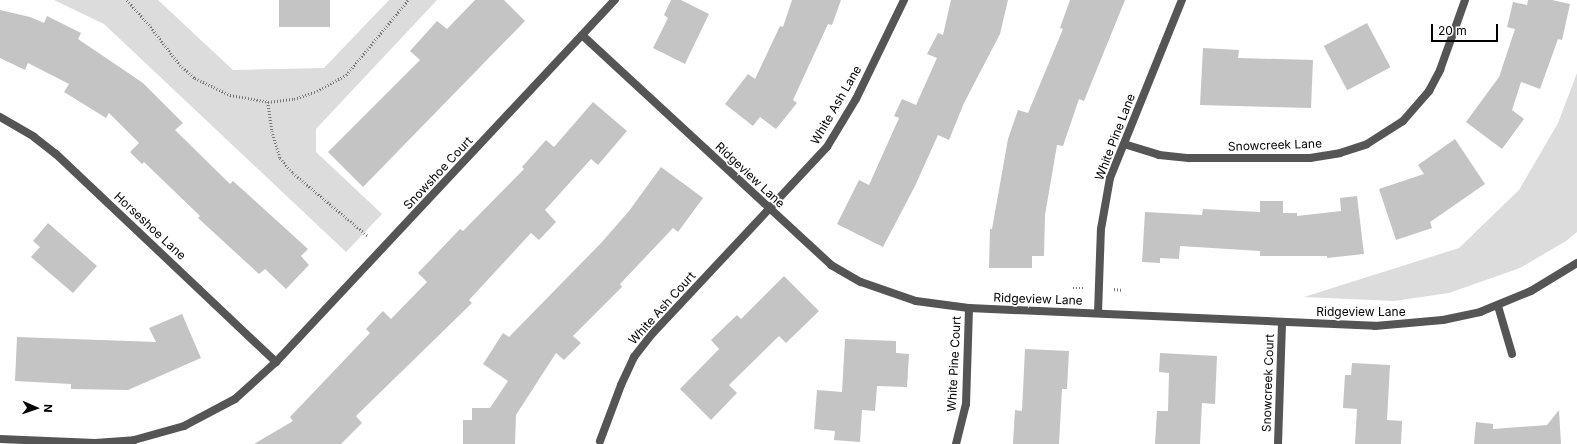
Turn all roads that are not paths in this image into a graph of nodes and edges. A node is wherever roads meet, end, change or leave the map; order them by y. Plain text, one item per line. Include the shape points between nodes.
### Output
1 (615, 0) edge
2 (904, 0) edge
3 (1182, 0) edge
4 (1465, 0) edge
5 (582, 35) junction
6 (0, 117) edge
7 (1124, 144) junction
8 (770, 209) junction
9 (1577, 263) edge
10 (1498, 306) junction
11 (969, 308) junction
12 (1098, 313) junction
13 (1282, 323) junction
14 (1512, 354) dead end
15 (276, 362) junction
16 (0, 439) edge
17 (600, 441) dead end
18 (956, 444) edge
19 (1278, 444) edge

1 - 5 street, Snowshoe Court
2 - 8 street, White Ash Lane via 856,99 834,137 815,162
3 - 7 street, White Pine Lane
4 - 7 street, Snowcreek Lane via 1440,70 1429,91 1402,120 1367,144 1340,153 1310,158 1189,158 1159,155
5 - 8 street, Ridgeview Lane
5 - 15 street, Snowshoe Court
6 - 15 street, Horseshoe Lane via 34,137 56,154
7 - 12 street, White Pine Lane via 1110,178 1104,204
8 - 11 street, Ridgeview Lane via 831,265 861,282 916,301
8 - 17 street, White Ash Court via 652,334 634,357
9 - 10 street, Ridgeview Lane via 1531,291
10 - 13 street, Ridgeview Lane via 1463,316 1394,325
10 - 14 street
11 - 12 street, Ridgeview Lane
11 - 18 street, White Pine Court via 966,404
12 - 13 street, Ridgeview Lane
13 - 19 street, Snowcreek Court
15 - 16 street, Snowshoe Court via 255,383 223,407 196,421 152,436 95,443

